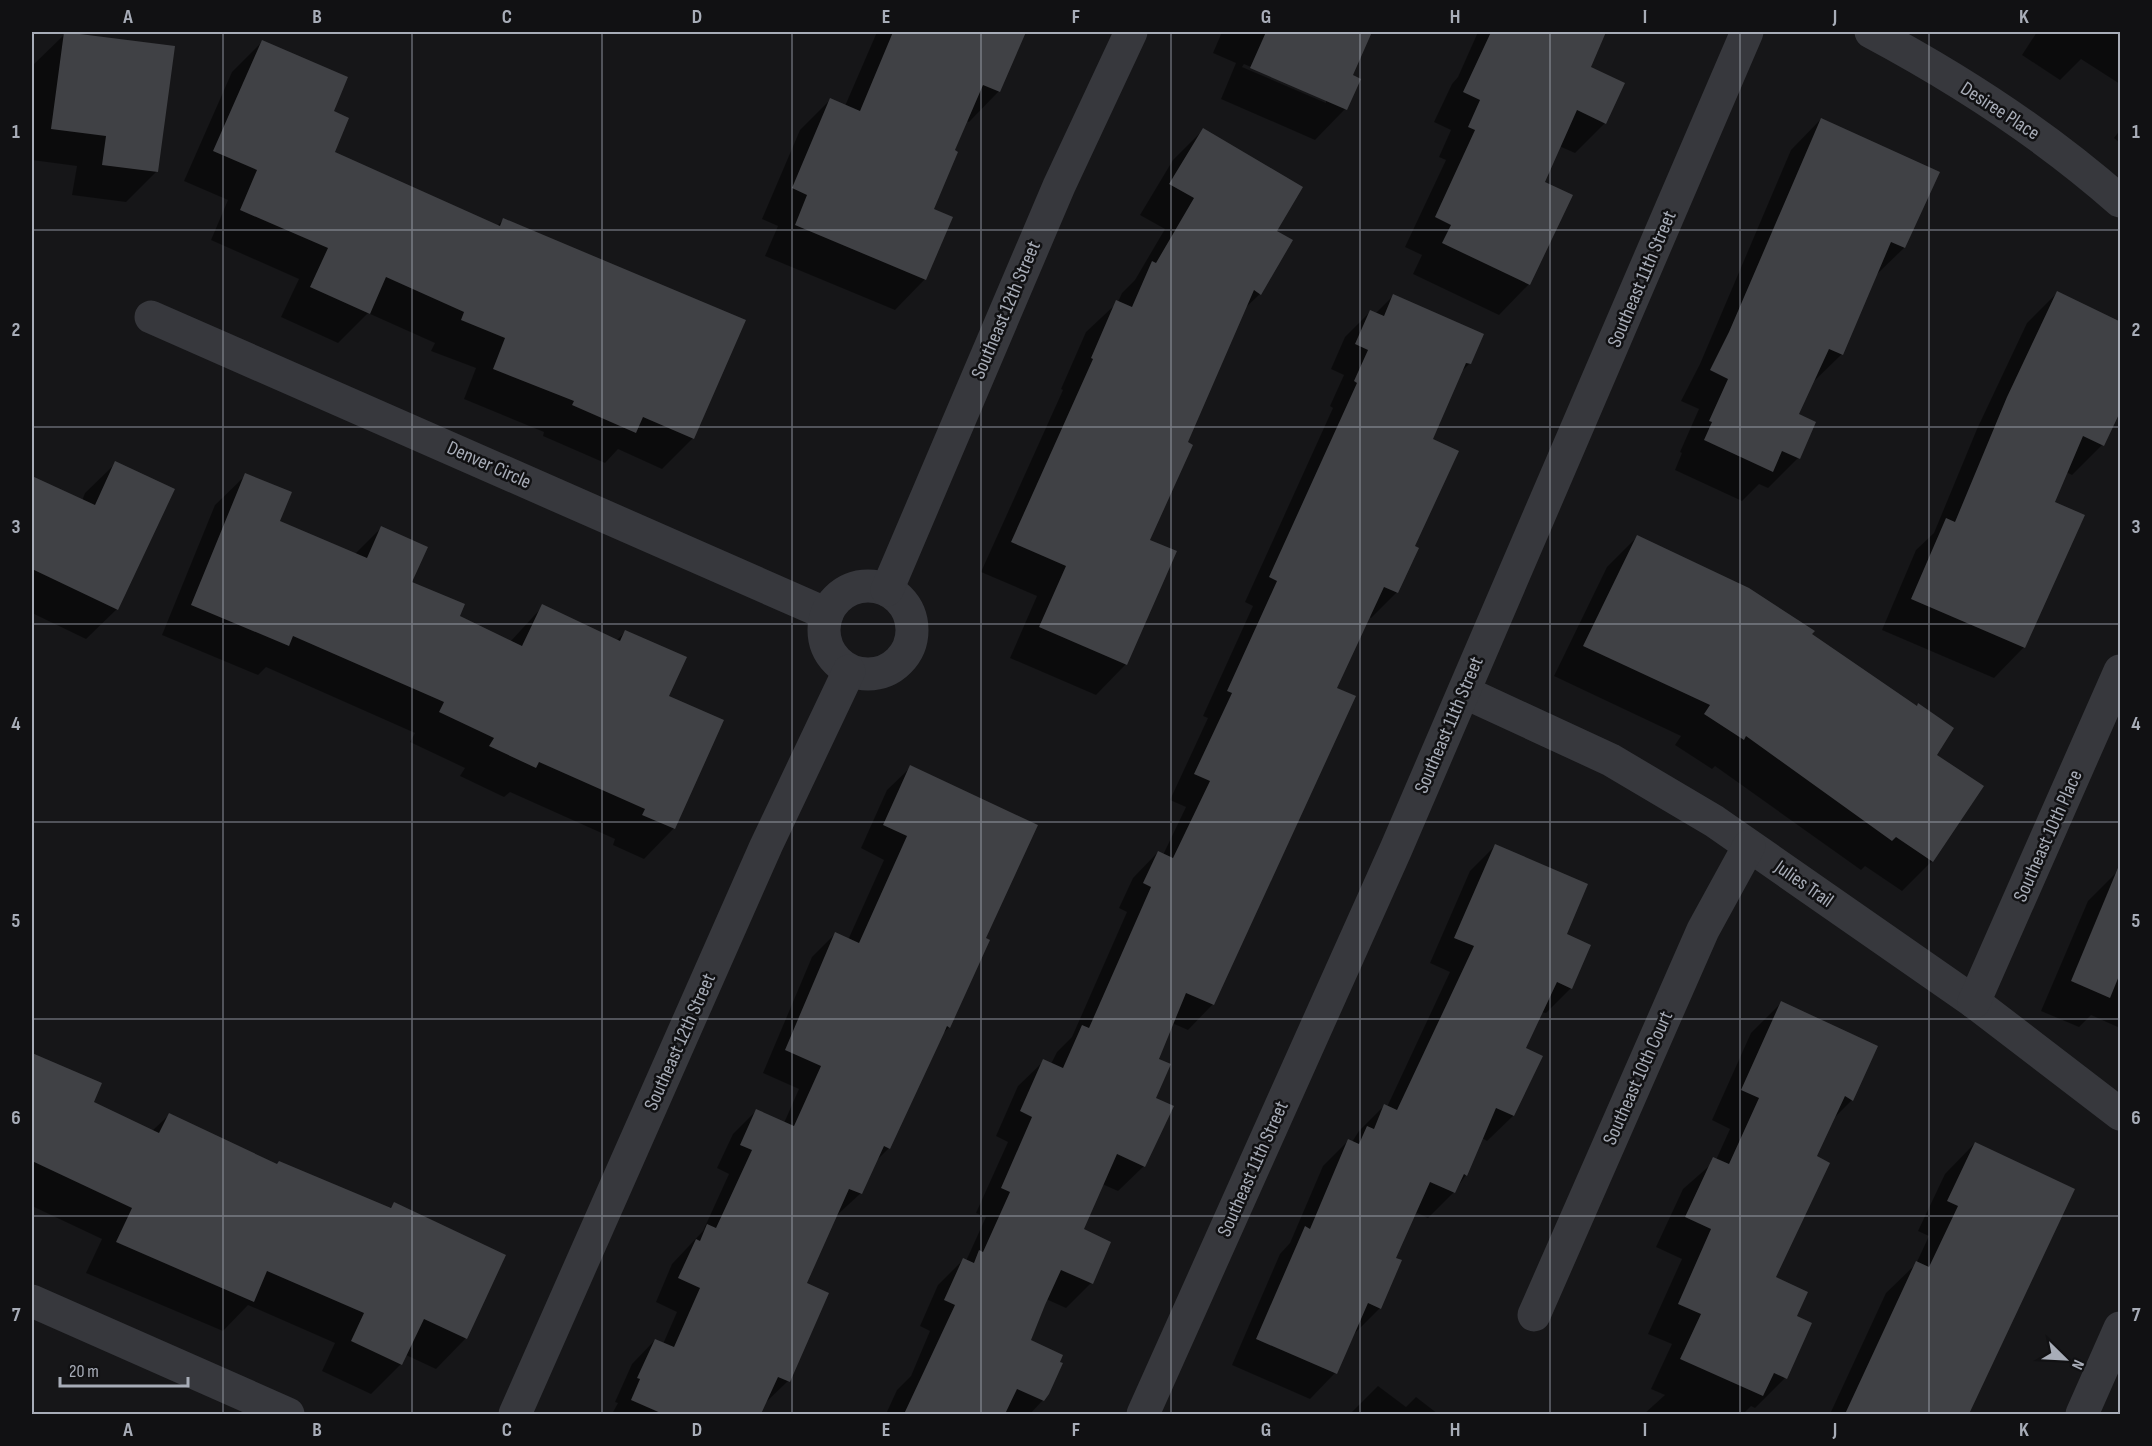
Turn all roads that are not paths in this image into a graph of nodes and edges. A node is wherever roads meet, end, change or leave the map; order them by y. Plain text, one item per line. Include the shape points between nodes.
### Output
1 (1131, 32) edge
2 (1747, 32) edge
3 (1871, 32) edge
4 (2121, 201) edge
5 (151, 317) dead end
6 (887, 590) junction
7 (827, 614) junction
8 (849, 670) junction
9 (2121, 670) edge
10 (1464, 693) junction
11 (1749, 846) junction
12 (1974, 1002) junction
13 (2121, 1114) edge
14 (32, 1301) edge
15 (1534, 1315) dead end
16 (2121, 1328) edge
17 (288, 1414) edge
18 (515, 1414) edge
19 (1143, 1414) edge
20 (2082, 1414) edge

1 - 6 street, Southeast 12th Street via 1059,186
2 - 10 street, Southeast 11th Street
3 - 4 street, Desiree Place via 2041,137
5 - 7 street, Denver Circle
6 - 7 street via 860,587 846,592
6 - 8 street via 906,607 911,620 912,638 906,654 895,666 877,674
7 - 8 street via 824,628 828,651
8 - 18 street, Southeast 12th Street via 766,846
9 - 12 street, Southeast 10th Place
10 - 11 street, Julies Trail via 1611,760
10 - 19 street, Southeast 11th Street
11 - 12 street, Julies Trail
11 - 15 street, Southeast 10th Court via 1703,930
12 - 13 street, Julies Trail
14 - 17 street
16 - 20 street

